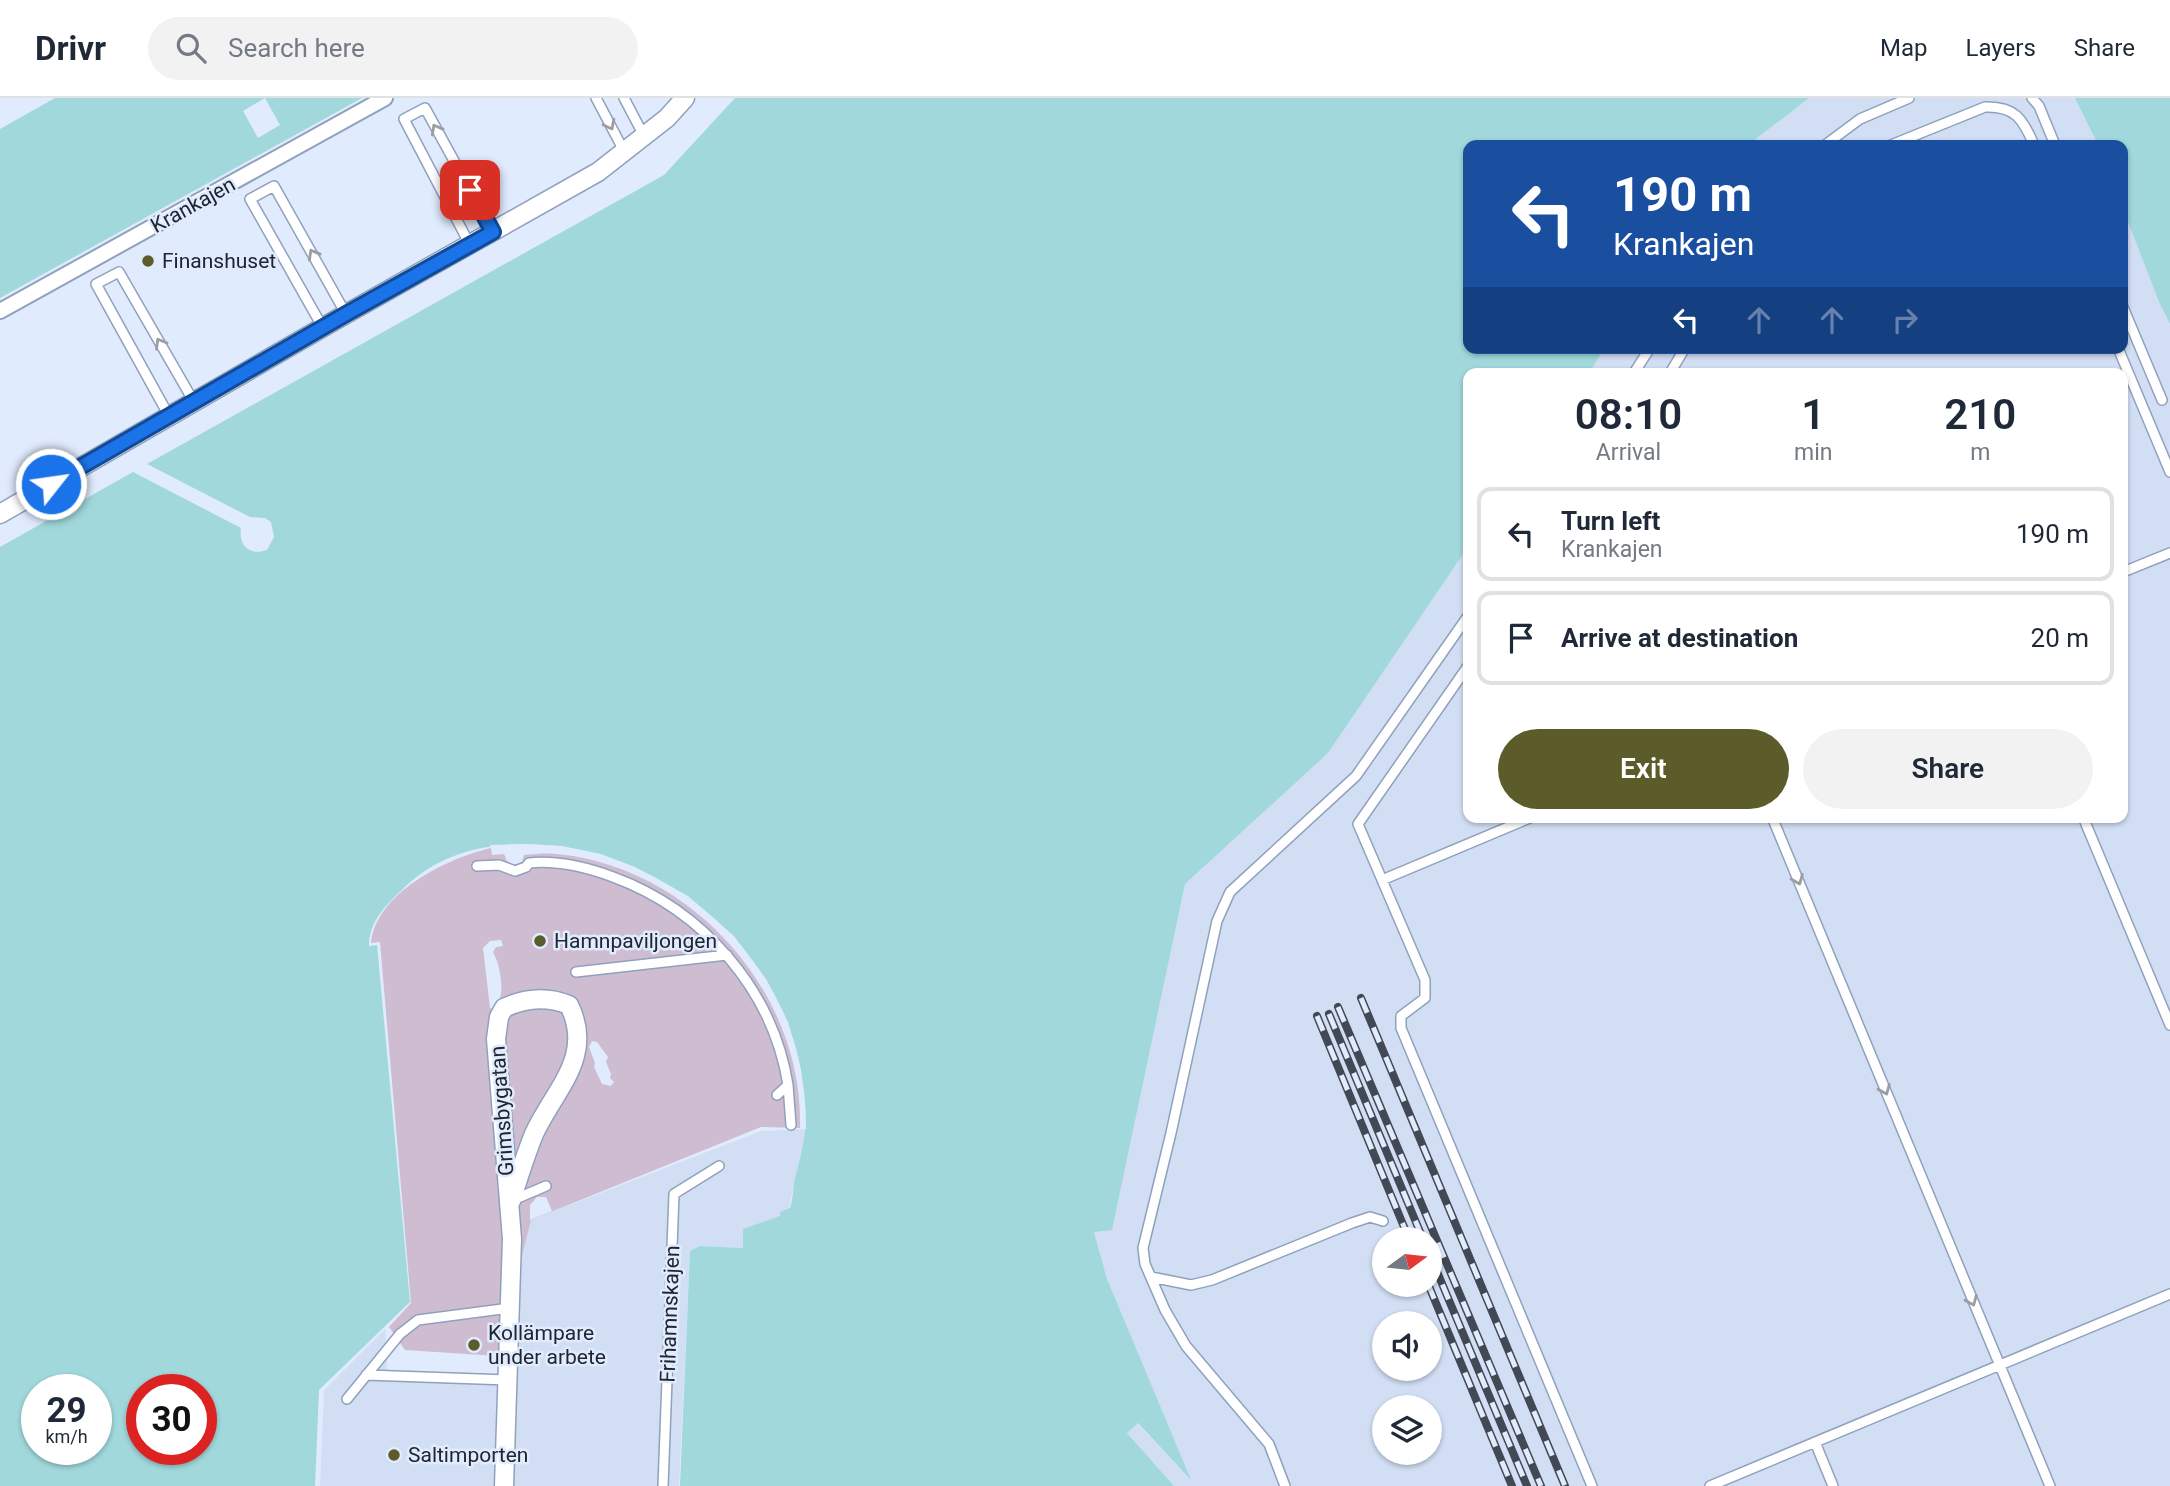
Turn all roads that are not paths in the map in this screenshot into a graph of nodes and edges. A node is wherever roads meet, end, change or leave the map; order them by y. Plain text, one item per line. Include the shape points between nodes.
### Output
1 (385, 98) edge
2 (596, 98) edge
3 (624, 98) edge
4 (685, 98) edge
5 (1909, 98) edge
6 (2032, 98) edge
7 (644, 136) junction
8 (1832, 140) edge
9 (1903, 140) edge
10 (2032, 140) edge
11 (2053, 140) edge
12 (624, 152) junction
13 (493, 232) junction
14 (470, 245) junction
15 (0, 311) edge
16 (346, 314) junction
17 (2128, 319) edge
18 (323, 328) junction
19 (2128, 372) edge
20 (2162, 400) dead end
21 (194, 402) junction
22 (169, 416) junction
23 (2170, 472) edge
24 (0, 513) edge
25 (2170, 553) edge
26 (2128, 570) edge
27 (1463, 623) edge
28 (1463, 673) edge
29 (1518, 823) edge
30 (1774, 823) edge
31 (2086, 823) edge
32 (477, 866) dead end
33 (1382, 880) junction
34 (727, 955) junction
35 (576, 972) dead end
36 (2170, 1025) edge
37 (788, 1085) junction
38 (777, 1095) dead end
39 (791, 1125) dead end
40 (719, 1166) dead end
41 (547, 1186) dead end
42 (510, 1201) junction
43 (1383, 1221) dead end
44 (1151, 1277) junction
45 (2170, 1294) edge
46 (510, 1308) junction
47 (1999, 1366) junction
48 (366, 1375) junction
49 (508, 1380) junction
50 (347, 1399) dead end
51 (1815, 1442) junction
52 (504, 1486) edge
53 (663, 1486) edge
54 (1285, 1486) edge
55 (1592, 1486) edge
56 (1710, 1486) edge
57 (1833, 1486) edge
58 (2050, 1486) edge

1 - 15 street, Krankajen
2 -> 12 lane
3 - 7 lane
4 - 7 street
5 - 8 lane via 1860,119
6 - 11 lane
7 - 12 street
9 - 10 lane via 1985,107 2001,107 2023,120
12 - 13 street via 598,172
13 - 14 street
13 -> 14 lane via 425,108 404,119
14 - 16 street
16 - 18 street
16 -> 18 lane, Krankajen via 274,186 250,199
17 - 20 lane
18 - 21 street
19 - 23 lane
21 - 22 street
21 -> 22 lane via 119,272 96,284
22 - 24 street
25 - 26 lane
27 - 44 lane via 1356,776 1230,892 1217,920 1143,1248
28 - 33 lane via 1358,824
29 - 33 lane
30 -> 47 lane
31 - 36 lane
32 - 34 lane via 499,865 515,871 529,863 572,865 634,884 691,920
33 - 55 lane via 1424,980 1425,998 1401,1016 1401,1028
34 - 35 lane
34 - 37 lane via 766,1013 778,1039
37 - 38 lane
37 - 39 lane
40 - 53 lane, Frihamnskajen via 674,1194
41 - 42 lane
42 - 42 street, Grimsbygatan via 534,1134 573,1066 577,1026 569,1005 559,1001 530,999 504,1008 499,1017 496,1039
42 - 46 street, Grimsbygatan
43 - 44 lane via 1370,1217 1352,1223 1212,1280 1191,1285
44 - 54 lane via 1186,1346 1269,1444
45 - 47 lane
46 - 48 lane via 418,1320
46 - 49 street, Grimsbygatan
47 - 51 lane
47 - 58 lane
48 - 49 lane
48 - 50 lane
49 - 52 street, Grimsbygatan
51 - 56 lane
51 - 57 lane

